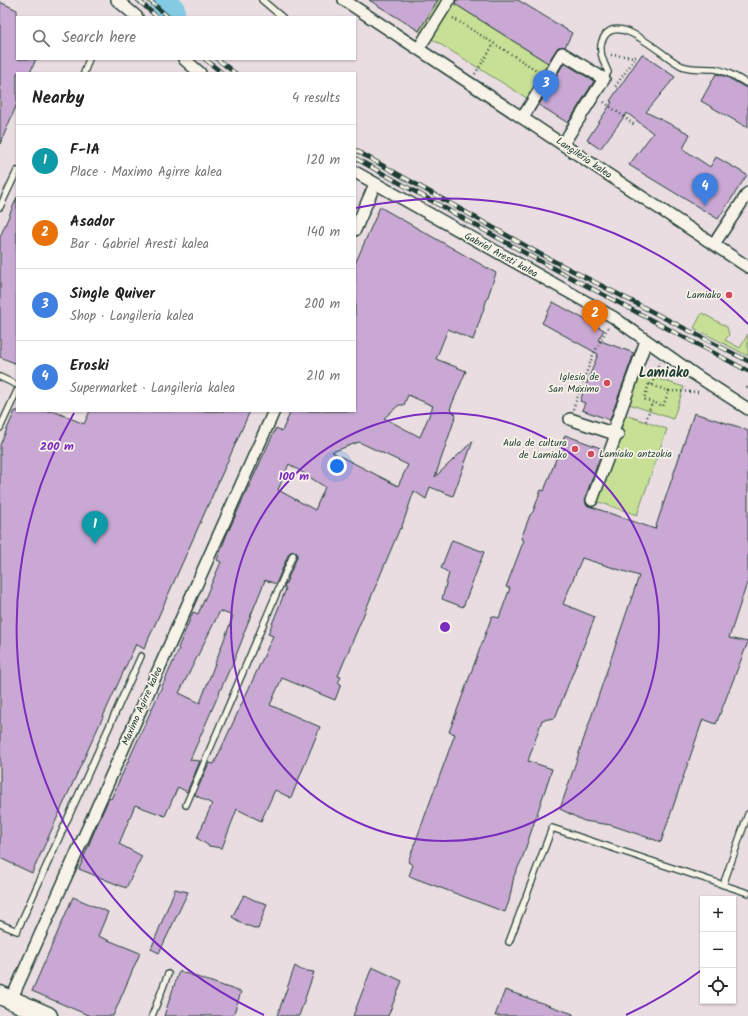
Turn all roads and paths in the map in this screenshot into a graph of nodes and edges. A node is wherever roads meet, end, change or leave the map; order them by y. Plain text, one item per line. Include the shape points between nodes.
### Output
1 (117, 0) edge
2 (262, 0) edge
3 (344, 0) edge
4 (449, 0) edge
5 (442, 11) junction
6 (135, 16) edge
7 (281, 16) edge
8 (494, 44) junction
9 (419, 48) junction
10 (601, 54) junction
11 (89, 60) edge
12 (185, 60) edge
13 (84, 72) edge
14 (199, 72) edge
15 (548, 77) junction
16 (604, 79) junction
17 (470, 82) junction
18 (748, 84) edge
19 (612, 92) dead end
20 (604, 102) dead end
21 (523, 117) junction
22 (636, 126) dead end
23 (563, 144) junction
24 (16, 173) edge
25 (356, 173) edge
26 (375, 184) junction
27 (748, 194) edge
28 (0, 208) edge
29 (356, 228) edge
30 (714, 244) junction
31 (748, 267) edge
32 (613, 317) junction
33 (646, 341) junction
34 (662, 352) junction
35 (0, 377) edge
36 (16, 385) edge
37 (652, 385) junction
38 (748, 386) edge
39 (748, 389) edge
40 (16, 393) edge
41 (652, 402) junction
42 (748, 409) edge
43 (274, 412) edge
44 (570, 419) joint
45 (646, 421) dead end
46 (0, 428) edge
47 (615, 435) junction
48 (592, 500) dead end
49 (293, 555) dead end
50 (141, 656) dead end
51 (186, 805) dead end
52 (748, 814) edge
53 (723, 885) junction
54 (748, 893) edge
55 (0, 924) edge
56 (509, 942) dead end
57 (168, 974) dead end
58 (5, 998) edge
59 (48, 1016) edge
60 (152, 1016) edge

1 - 6 street
2 - 7 lane
3 - 9 street, Langileria kalea
4 - 5 street
5 - 8 path
5 - 9 street
8 - 15 path
8 - 17 path
9 - 17 street, Langileria kalea
10 - 16 lane via 608,72
10 - 18 lane via 601,42 608,31 626,30 681,65 716,69
10 - 19 path via 636,57
11 - 13 lane
12 - 14 street
15 - 16 street via 562,53
15 - 21 street
16 - 23 street
17 - 21 street, Langileria kalea
20 - 22 path
21 - 23 street, Langileria kalea
23 - 30 street, Langileria kalea
24 - 28 lane
25 - 26 street, Gabriel Aresti kalea
26 - 29 street
26 - 32 street, Gabriel Aresti kalea
27 - 30 street
30 - 31 street, Langileria kalea
32 - 33 street, Gabriel Aresti kalea
32 - 44 path via 593,355
33 - 34 street, Gabriel Aresti kalea
33 - 47 street
34 - 37 path
34 - 42 street, Gabriel Aresti kalea
35 - 36 lane
37 - 41 path via 650,384 644,399
37 - 41 path via 669,391 663,406
38 - 39 path
40 - 46 lane
41 - 45 path
43 - 58 street, Maximo Agirre kalea
44 - 47 street
47 - 48 street
49 - 51 lane
50 - 55 lane via 17,931
52 - 53 lane
53 - 54 lane
53 - 56 lane via 552,828
57 - 60 lane
58 - 59 main road

